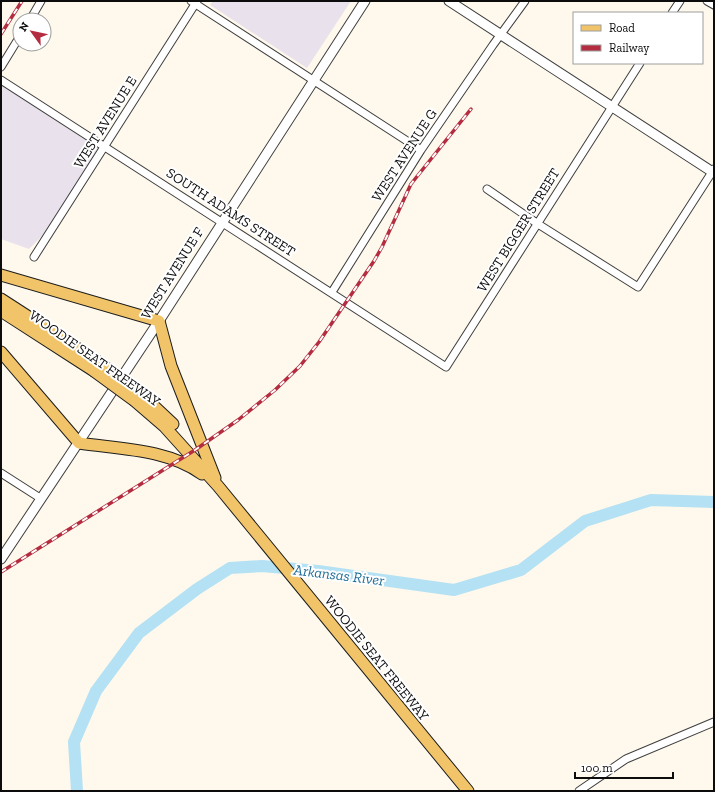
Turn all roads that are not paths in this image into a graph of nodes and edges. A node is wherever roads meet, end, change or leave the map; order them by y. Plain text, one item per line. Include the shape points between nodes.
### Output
1 (41, 1) edge
2 (365, 1) edge
3 (449, 1) edge
4 (525, 1) edge
5 (680, 1) edge
6 (707, 1) edge
7 (194, 2) edge
8 (714, 5) edge
9 (35, 12) edge
10 (673, 12) edge
11 (501, 35) junction
12 (12, 49) edge
13 (639, 64) edge
14 (1, 67) edge
15 (1, 80) edge
16 (313, 80) junction
17 (612, 107) junction
18 (104, 147) junction
19 (421, 150) junction
20 (713, 171) edge
21 (487, 189) dead end
22 (222, 221) junction
23 (538, 224) junction
24 (34, 257) dead end
25 (1, 275) edge
26 (332, 292) junction
27 (1, 299) edge
28 (1, 311) edge
29 (159, 321) junction
30 (1, 352) edge
31 (446, 366) joint
32 (97, 367) junction
33 (79, 443) junction
34 (1, 474) edge
35 (218, 486) junction
36 (40, 498) junction
37 (1, 559) edge
38 (714, 722) edge
39 (468, 791) edge
40 (579, 791) edge

1 - 9 street
2 - 16 street, WEST AVENUE F
3 - 11 street
4 - 11 street, WEST AVENUE G
5 - 10 street
6 - 8 street
7 - 16 street
7 - 18 street, WEST AVENUE E
11 - 17 street
11 - 19 street, WEST AVENUE G
12 - 14 street
13 - 17 street, WEST BIGGER STREET
15 - 18 street, SOUTH ADAMS STREET
16 - 19 street
16 - 22 street, WEST AVENUE F
17 - 20 street
17 - 23 street, WEST BIGGER STREET
18 - 22 street, SOUTH ADAMS STREET
18 - 24 street, WEST AVENUE E
19 - 26 street, WEST AVENUE G
20 - 23 street via 638,286
21 - 23 street
22 - 26 street, SOUTH ADAMS STREET
22 - 29 street, WEST AVENUE F
23 - 31 street, WEST BIGGER STREET
25 - 29 main road
26 - 31 street, SOUTH ADAMS STREET
27 - 32 main road, WOODIE SEAT FREEWAY
28 - 32 main road, WOODIE SEAT FREEWAY
29 - 33 street, WEST AVENUE F
29 - 35 main road via 171,366
30 - 33 main road
32 - 35 main road, WOODIE SEAT FREEWAY, bridge via 172,423 195,450
33 - 35 main road via 179,460
33 - 36 street, WEST AVENUE F
34 - 36 street
35 - 39 main road, WOODIE SEAT FREEWAY
36 - 37 street, WEST AVENUE F
38 - 40 street via 626,759

